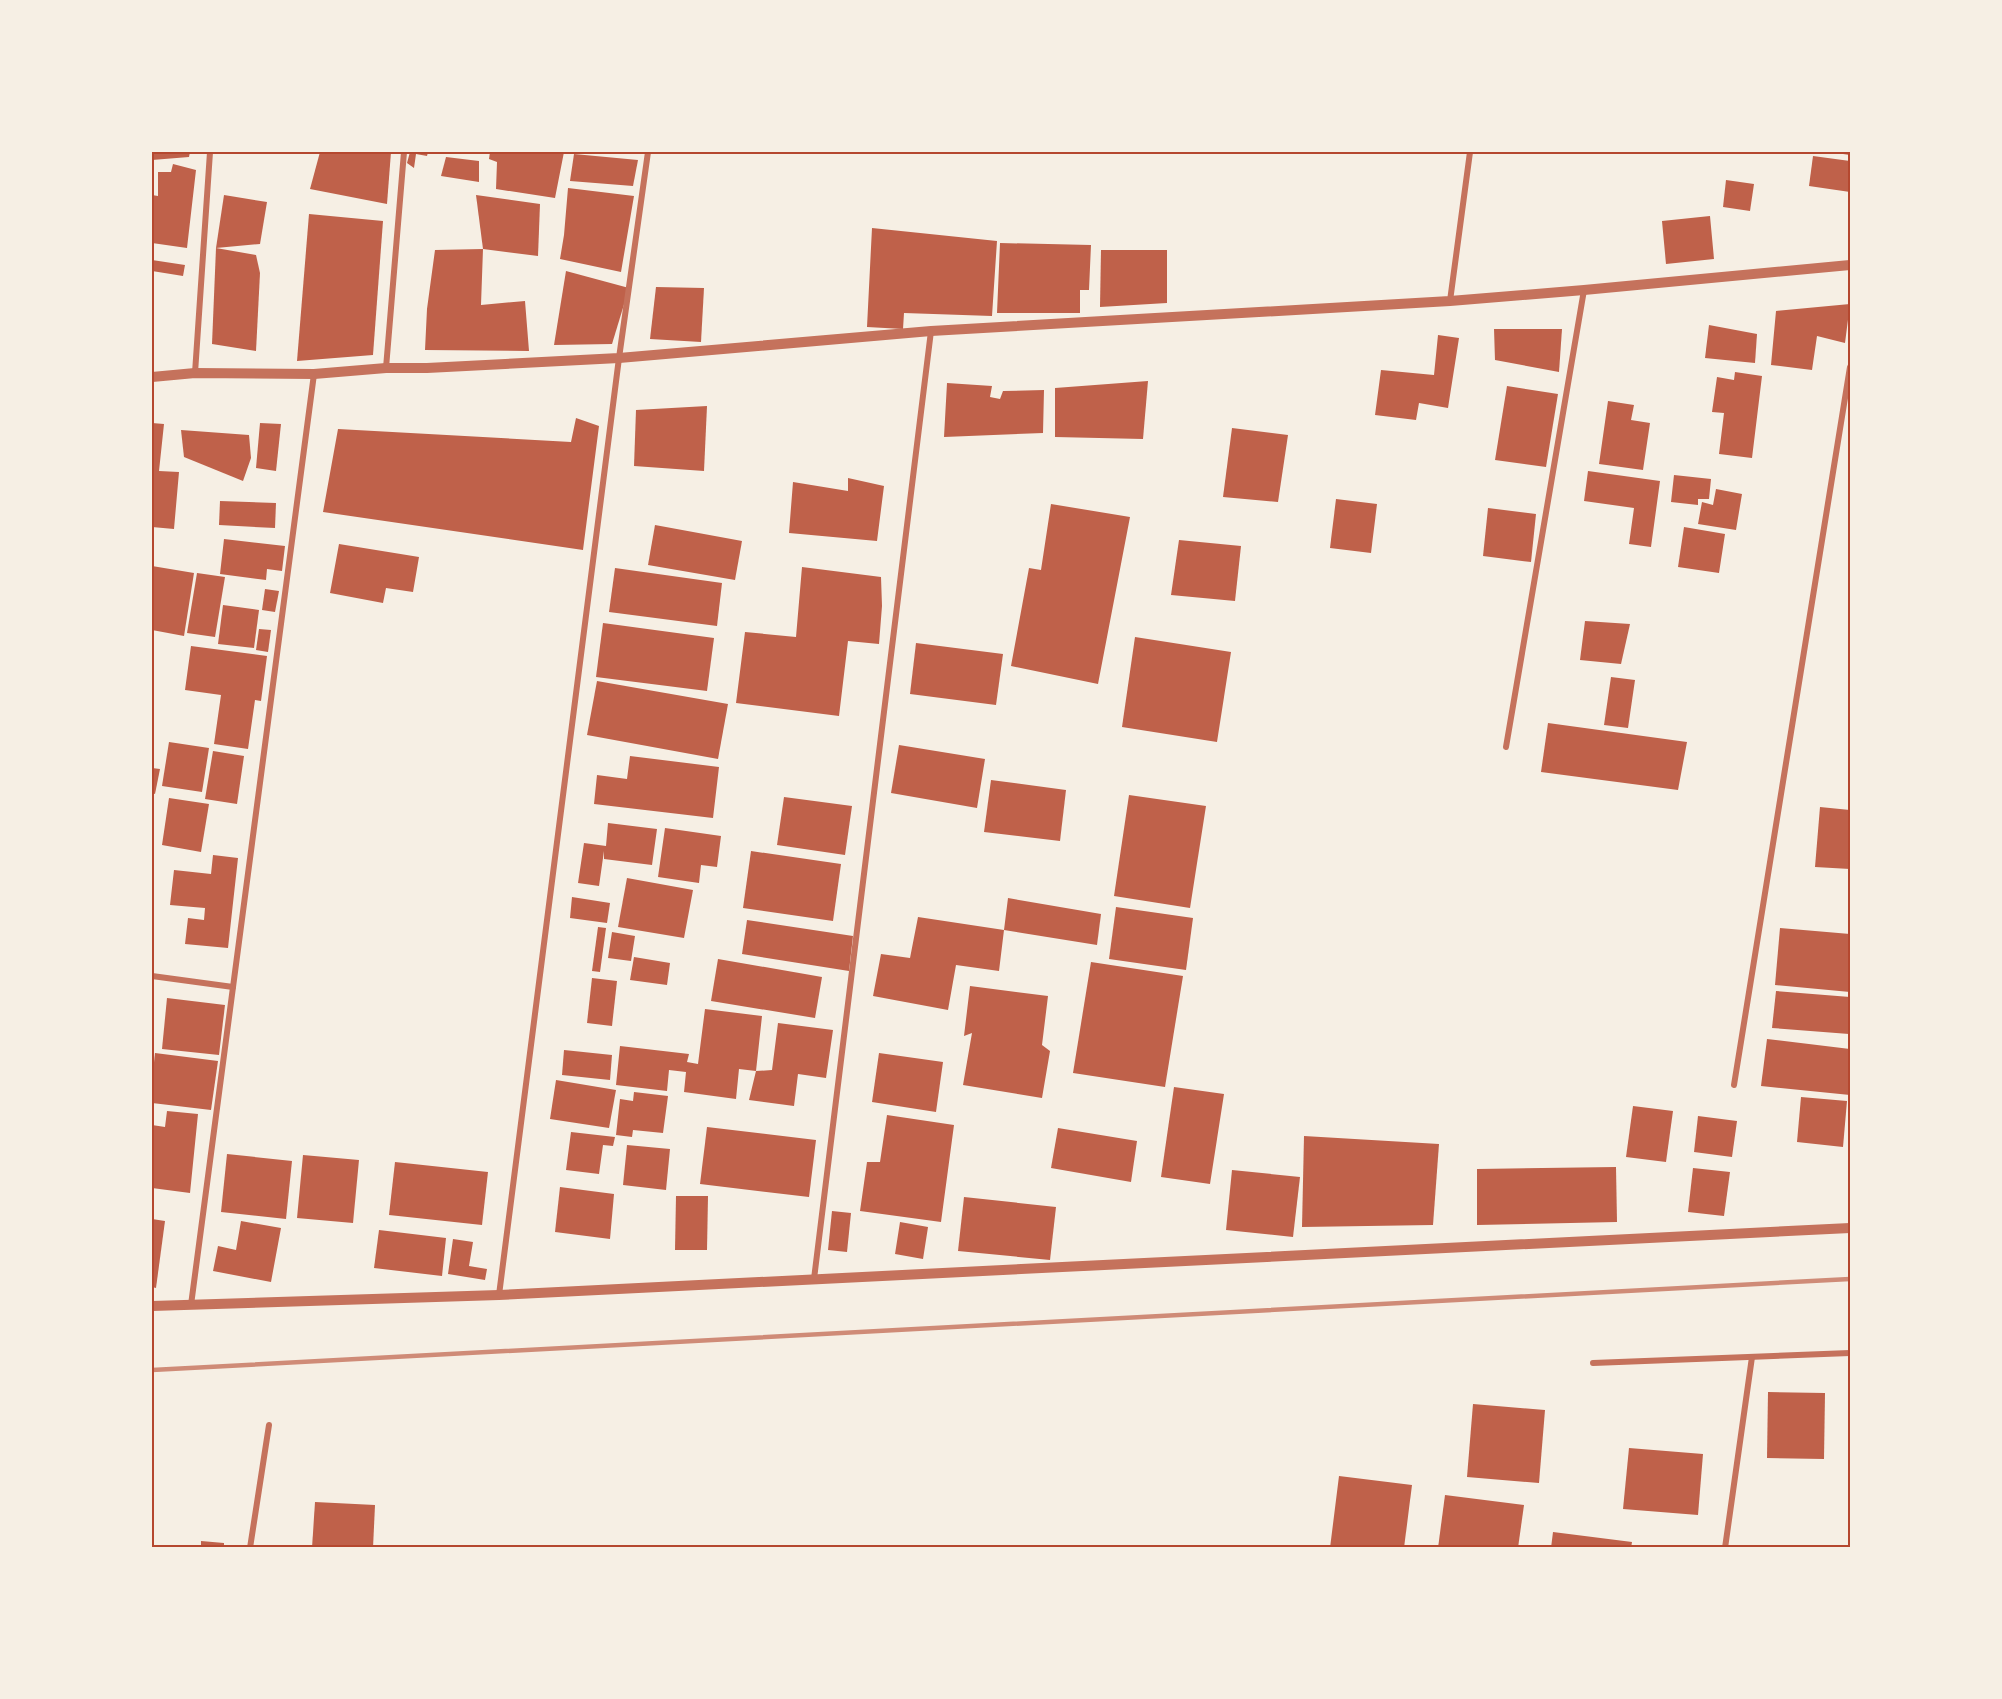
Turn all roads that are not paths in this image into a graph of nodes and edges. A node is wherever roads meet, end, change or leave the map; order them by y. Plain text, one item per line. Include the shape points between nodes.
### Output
1 (210, 152) edge
2 (404, 152) edge
3 (648, 152) edge
4 (1470, 152) edge
5 (1851, 265) edge
6 (1584, 290) junction
7 (1450, 301) junction
8 (931, 331) junction
9 (620, 358) junction
10 (1851, 367) edge
11 (386, 368) junction
12 (195, 373) junction
13 (314, 374) junction
14 (152, 377) edge
15 (1506, 747) dead end
16 (152, 976) edge
17 (233, 987) junction
18 (1734, 1085) dead end
19 (1851, 1228) edge
20 (814, 1279) junction
21 (499, 1295) junction
22 (191, 1305) junction
23 (152, 1306) edge
24 (1851, 1353) edge
25 (1752, 1357) junction
26 (1593, 1362) dead end
27 (269, 1425) dead end
28 (250, 1548) edge
29 (1725, 1548) edge

1 - 12 street
2 - 11 street
3 - 9 street
4 - 7 street
5 - 6 street
6 - 7 street
6 - 15 street
7 - 8 street
8 - 9 street
8 - 20 street
9 - 11 street
9 - 21 street
10 - 18 street
11 - 13 street
12 - 13 street
12 - 14 street
13 - 17 street
16 - 17 street
17 - 22 street
19 - 20 street
20 - 21 street
21 - 22 street
22 - 23 street
24 - 25 street
25 - 26 street
25 - 29 street
27 - 28 street

